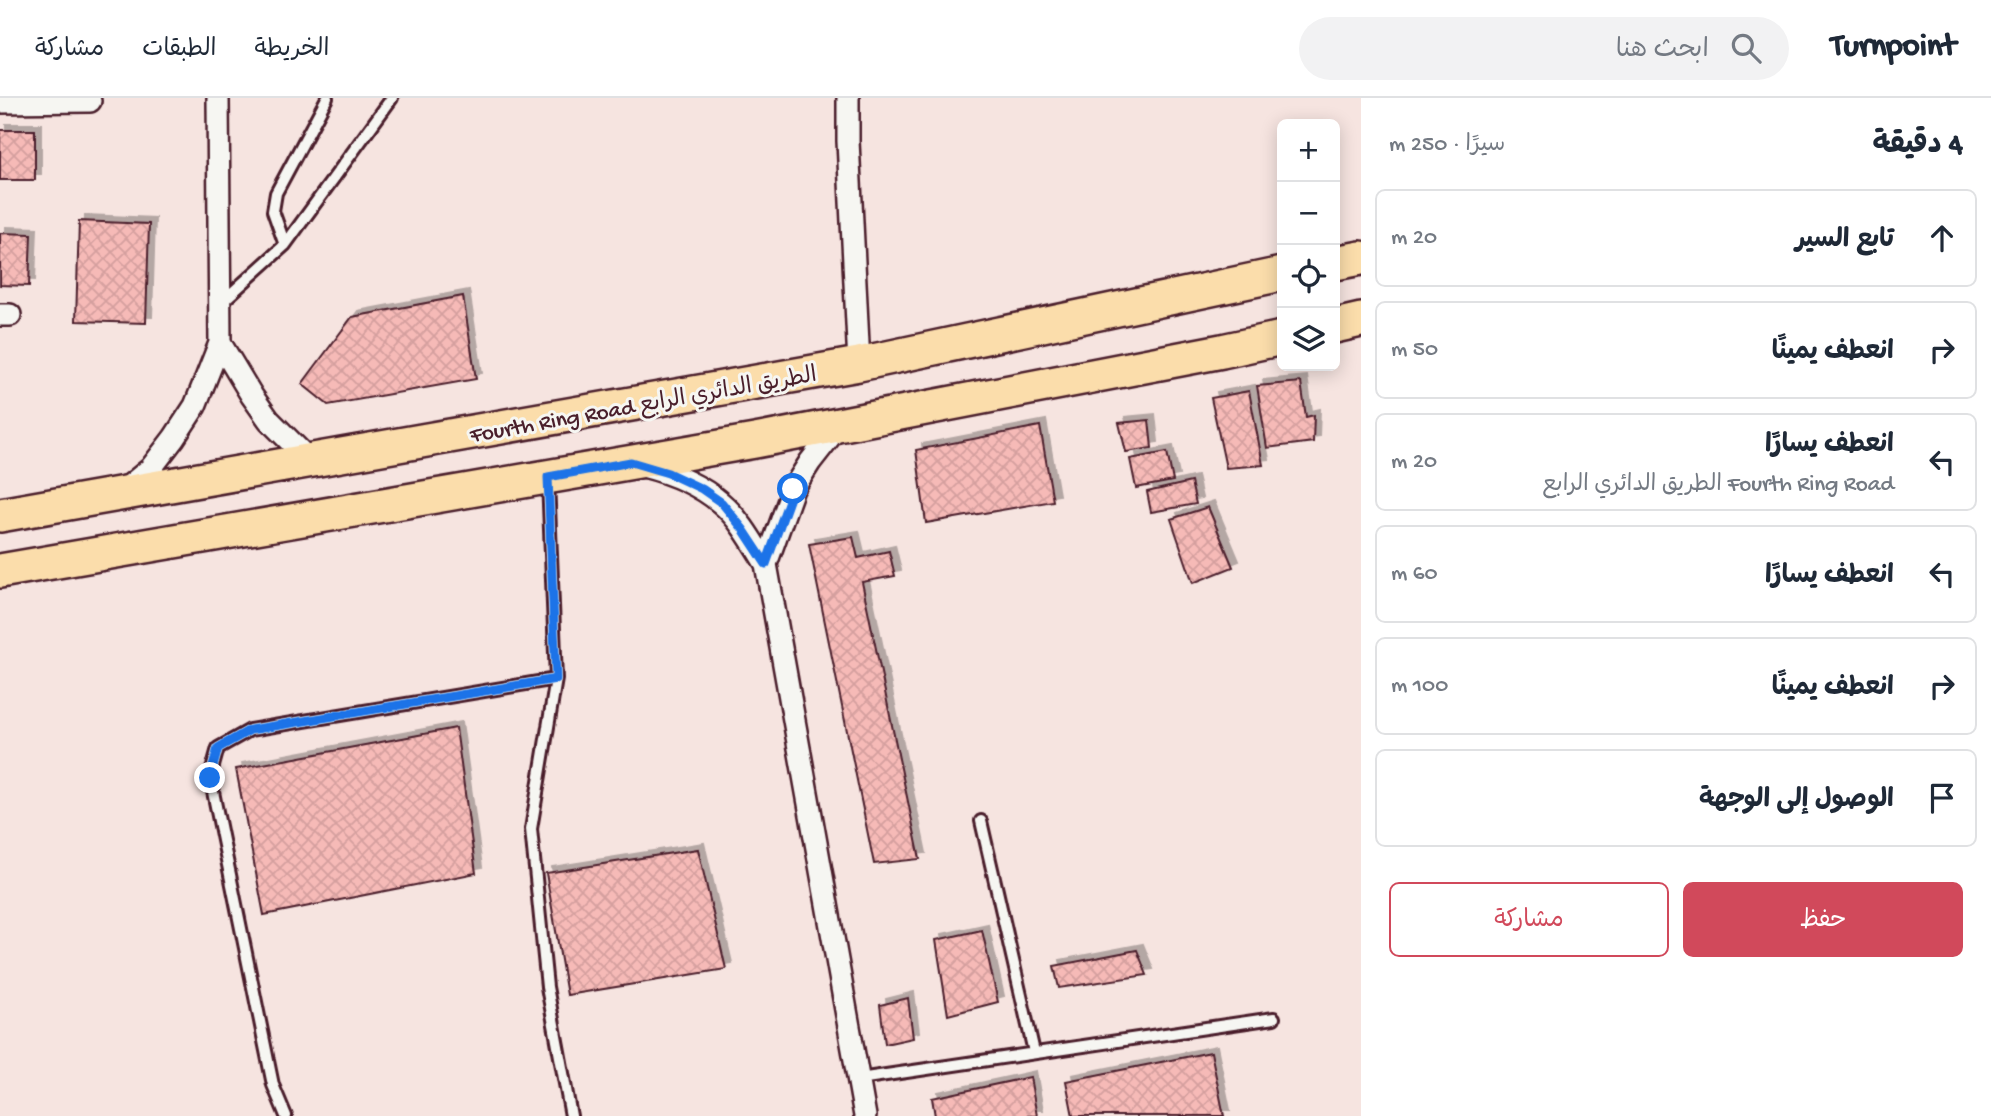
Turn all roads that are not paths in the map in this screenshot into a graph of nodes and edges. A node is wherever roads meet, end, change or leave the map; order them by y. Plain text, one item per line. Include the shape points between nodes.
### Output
1 (218, 98) edge
2 (327, 98) edge
3 (392, 98) edge
4 (848, 98) edge
5 (90, 101) dead end
6 (0, 102) edge
7 (285, 245) junction
8 (1361, 258) edge
9 (1340, 262) edge
10 (1277, 275) edge
11 (219, 304) junction
12 (1361, 320) edge
13 (1340, 325) edge
14 (1277, 339) edge
15 (220, 342) junction
16 (859, 364) junction
17 (838, 425) junction
18 (311, 462) junction
19 (631, 462) junction
20 (548, 477) junction
21 (118, 495) junction
22 (0, 515) edge
23 (766, 564) junction
24 (0, 571) edge
25 (556, 679) junction
26 (981, 821) dead end
27 (1274, 1018) dead end
28 (1034, 1052) junction
29 (859, 1079) junction
30 (286, 1116) edge
31 (570, 1116) edge
32 (865, 1116) edge

1 - 11 street
2 - 7 lane via 276,193 273,211
3 - 7 lane
4 - 16 street
5 - 6 street
7 - 11 lane
8 - 9 main road
10 - 16 main road, Fourth Ring Road الطريق الدائري الرابع
11 - 15 street
12 - 13 main road
14 - 17 main road
15 - 18 street via 252,396
15 - 21 street via 195,406 181,428 151,468
16 - 18 main road, Fourth Ring Road الطريق الدائري الرابع
17 - 19 main road
17 - 23 street via 793,489
18 - 21 main road, Fourth Ring Road الطريق الدائري الرابع
19 - 20 main road
19 - 23 street via 668,473 722,503
20 - 24 main road
20 - 25 lane
21 - 22 main road, Fourth Ring Road الطريق الدائري الرابع
23 - 29 street
25 - 30 lane via 250,730 218,748 210,778 273,1086
25 - 31 lane via 531,830 547,987
26 - 28 lane
27 - 28 lane
28 - 29 lane
29 - 32 street

